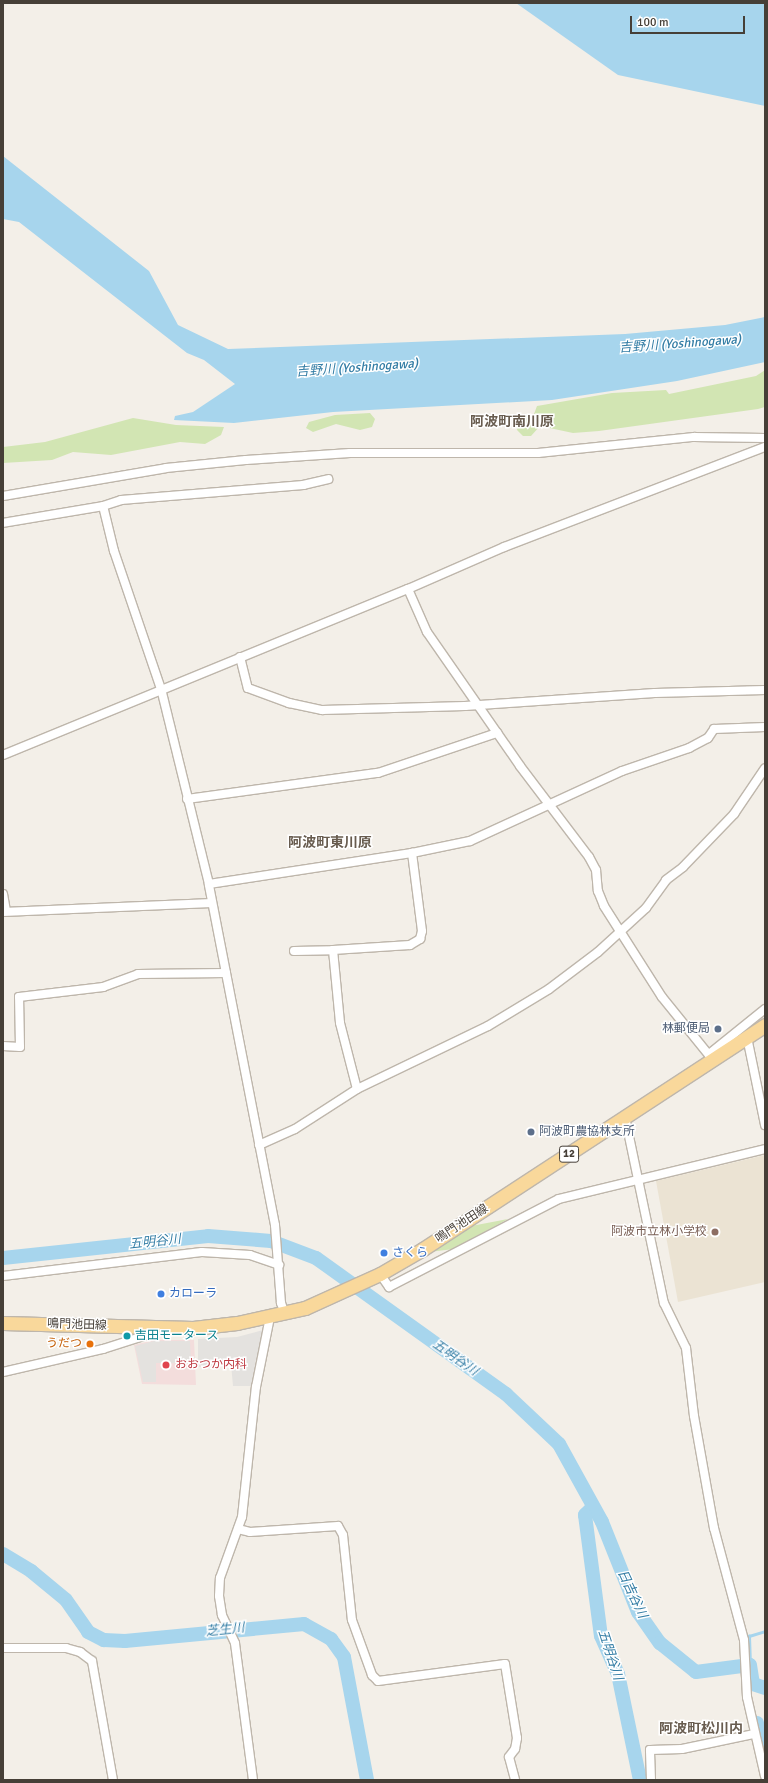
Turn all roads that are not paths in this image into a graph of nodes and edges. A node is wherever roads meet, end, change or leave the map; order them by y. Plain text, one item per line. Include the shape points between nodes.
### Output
1 (765, 438) edge
2 (765, 446) edge
3 (328, 479) dead end
4 (3, 496) edge
5 (103, 506) junction
6 (3, 522) edge
7 (408, 589) junction
8 (240, 657) junction
9 (161, 689) junction
10 (765, 690) edge
11 (479, 703) junction
12 (765, 727) edge
13 (497, 733) junction
14 (3, 755) edge
15 (765, 768) edge
16 (187, 799) junction
17 (551, 806) junction
18 (412, 853) junction
19 (209, 884) junction
20 (3, 894) edge
21 (212, 903) junction
22 (5, 912) edge
23 (620, 931) junction
24 (333, 950) junction
25 (294, 951) dead end
26 (226, 973) junction
27 (765, 1009) edge
28 (765, 1025) edge
29 (747, 1037) junction
30 (3, 1046) edge
31 (711, 1057) junction
32 (357, 1089) junction
33 (625, 1117) junction
34 (765, 1125) edge
35 (259, 1145) junction
36 (765, 1149) edge
37 (640, 1179) junction
38 (279, 1263) junction
39 (3, 1276) edge
40 (375, 1276) junction
41 (285, 1314) junction
42 (270, 1317) junction
43 (3, 1323) edge
44 (160, 1328) junction
45 (3, 1372) edge
46 (238, 1529) junction
47 (3, 1648) edge
48 (754, 1734) junction
49 (765, 1776) edge
50 (113, 1780) edge
51 (253, 1780) edge
52 (515, 1780) edge
53 (651, 1780) edge

1 - 4 street via 694,437 538,453 350,453 246,460 166,468
2 - 7 street via 504,547
3 - 5 street via 303,485 121,500
5 - 6 street
5 - 9 street via 114,551
7 - 8 street
7 - 11 street via 427,632
8 - 9 street
8 - 11 street via 248,688 295,705 322,710 365,710 465,706
9 - 14 street
9 - 16 street
10 - 11 street
11 - 13 street
12 - 17 street via 714,729 708,738 689,748 622,771
13 - 16 street via 378,773
13 - 17 street
15 - 23 street via 734,814 683,867 666,880 646,908
16 - 19 street
17 - 18 street via 470,841
17 - 23 street via 589,857 596,870 598,891
18 - 19 street
18 - 24 street via 422,930 420,939 410,945
19 - 21 street
20 - 22 street
21 - 22 street
21 - 26 street
23 - 31 street via 662,997
23 - 32 street via 598,952 513,1012
24 - 25 street
24 - 32 street via 340,1023
26 - 30 street via 138,974 96,989 19,997 20,1047
26 - 35 street
27 - 31 street
28 - 29 main road, 鳴門池田線 / 12
29 - 31 main road, 鳴門池田線 / 12
29 - 34 street
31 - 33 main road, 鳴門池田線 / 12
32 - 35 street via 335,1100 295,1129
33 - 37 street
33 - 40 main road, 鳴門池田線 / 12
35 - 38 street via 276,1233
36 - 37 street
37 - 40 street via 541,1206 389,1287
37 - 48 street via 664,1303 686,1348 694,1416 714,1528 744,1640 746,1688
38 - 39 street via 239,1253 202,1252
38 - 41 street via 281,1302
40 - 41 main road, 鳴門池田線 / 12
41 - 42 main road, 鳴門池田線 / 12
42 - 44 main road, 鳴門池田線 / 12 via 194,1328
42 - 46 street via 256,1387 246,1497
43 - 44 main road, 鳴門池田線 / 12
44 - 45 street via 147,1335 103,1349
46 - 51 street via 220,1578 222,1614 234,1643
46 - 52 street via 250,1532 338,1526 344,1536 352,1620 372,1675 378,1681 505,1664 517,1738 510,1757
47 - 50 street via 66,1648 80,1652 92,1661
48 - 49 street
48 - 53 street via 682,1749 650,1750

